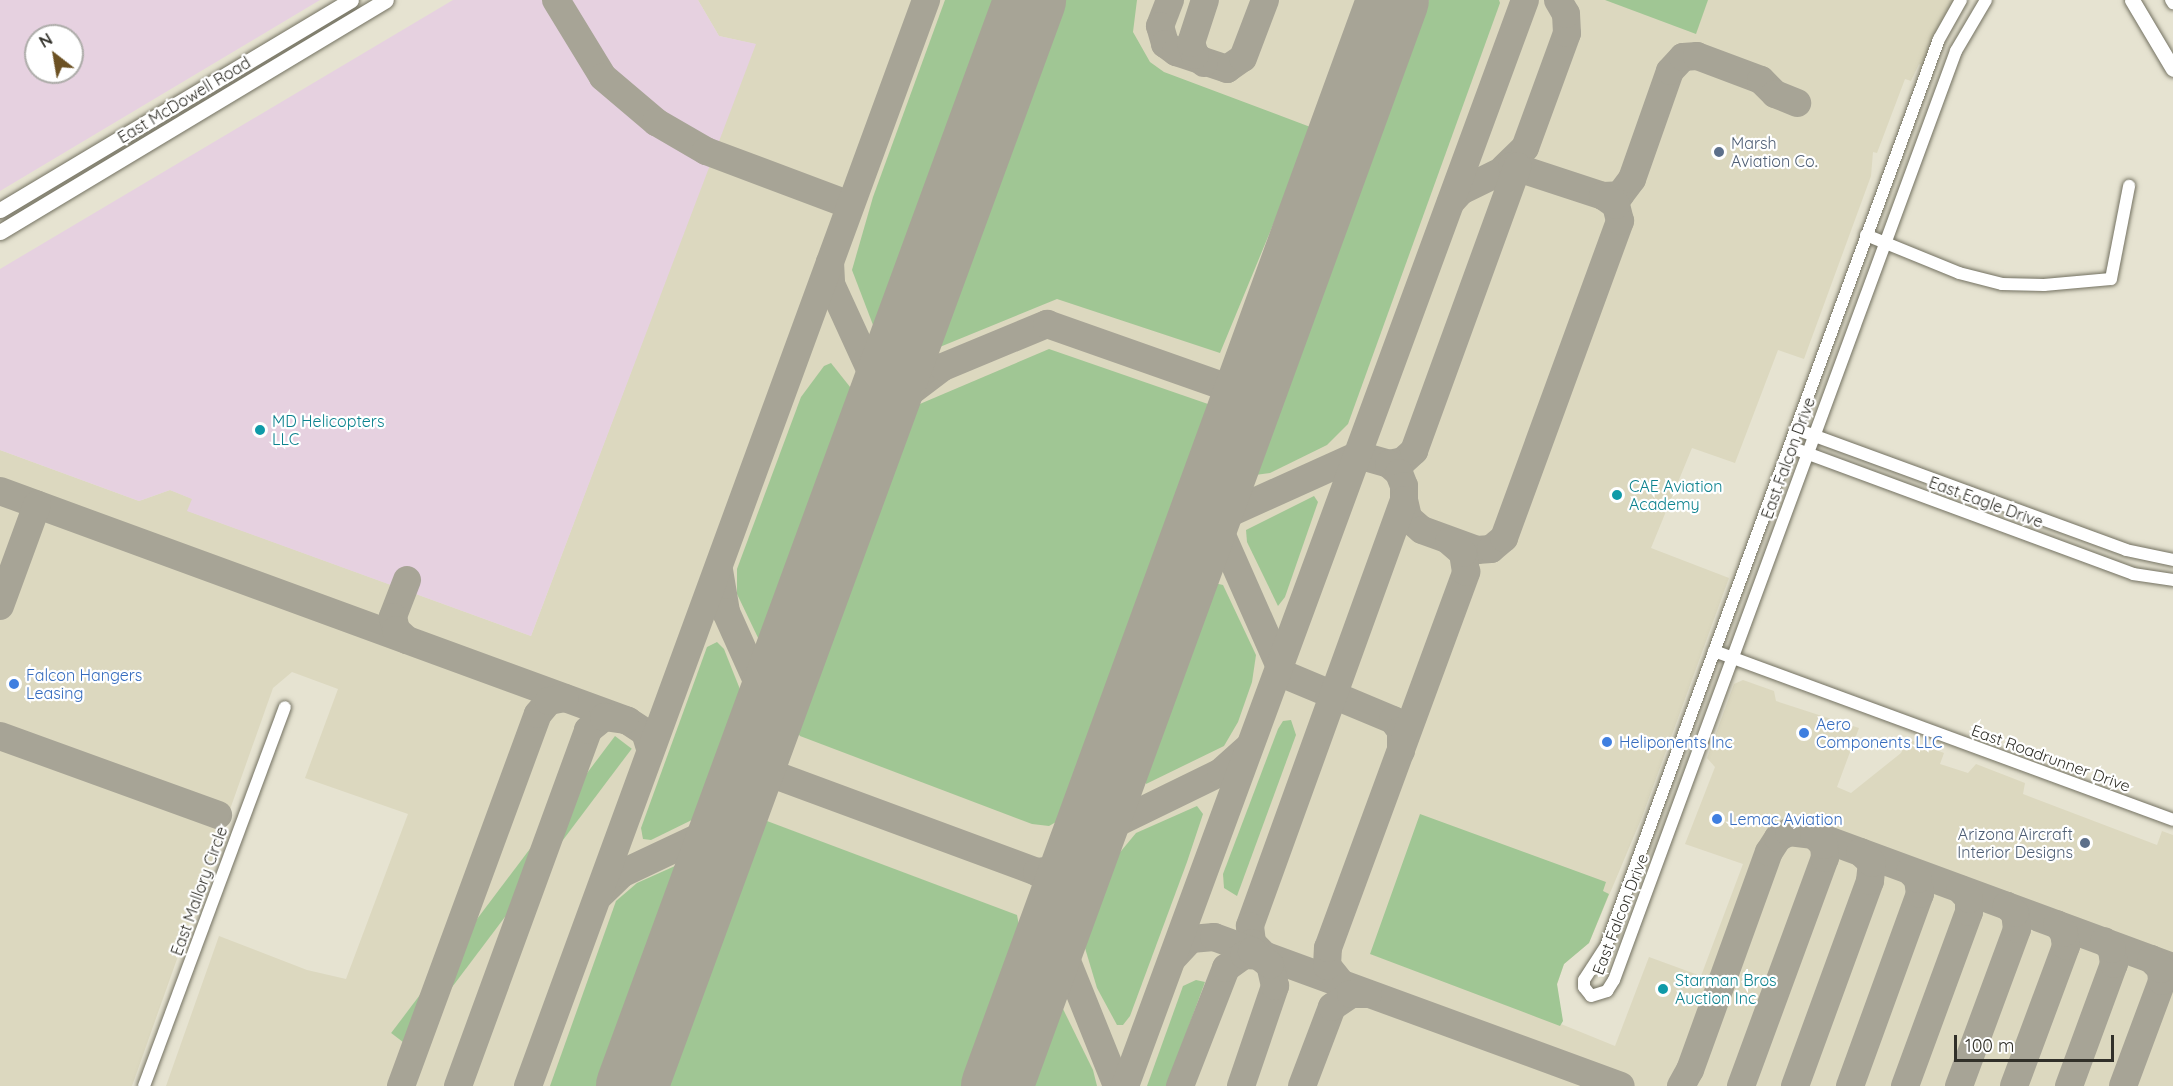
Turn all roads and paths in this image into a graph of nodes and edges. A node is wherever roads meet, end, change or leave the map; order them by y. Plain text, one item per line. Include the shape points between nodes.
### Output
1 (351, 0) edge
2 (386, 0) edge
3 (1961, 0) edge
4 (1986, 0) edge
5 (2132, 0) edge
6 (2173, 69) edge
7 (2129, 186) dead end
8 (0, 210) edge
9 (0, 232) edge
10 (1866, 235) junction
11 (1883, 245) junction
12 (1796, 429) junction
13 (1814, 435) junction
14 (1790, 447) junction
15 (1807, 453) junction
16 (1985, 498) junction
17 (1978, 517) junction
18 (2173, 560) edge
19 (2173, 580) edge
20 (1714, 651) junction
21 (1732, 657) junction
22 (285, 707) dead end
23 (2173, 820) edge
24 (144, 1086) edge

1 - 8 main road, East McDowell Road
2 - 9 main road, East McDowell Road
3 - 10 street, East Falcon Drive via 1939,39
4 - 11 street, East Falcon Drive via 1959,44
5 - 6 main road
7 - 11 street via 2111,279 2002,284
10 - 11 street
10 - 12 street, East Falcon Drive
11 - 13 street, East Falcon Drive
12 - 13 street, East Eagle Drive
12 - 14 street, East Falcon Drive
13 - 15 street, East Falcon Drive
13 - 16 street, East Eagle Drive
14 - 15 street, East Eagle Drive
14 - 20 street, East Falcon Drive
15 - 17 street, East Eagle Drive
15 - 21 street, East Falcon Drive
16 - 17 street
16 - 18 street, East Eagle Drive via 2126,550
17 - 19 street, East Eagle Drive via 2133,574
20 - 21 street, East Roadrunner Drive
20 - 21 street, East Falcon Drive via 1606,946 1584,980 1584,987 1592,996 1607,991 1614,980
21 - 23 street, East Roadrunner Drive
22 - 24 street, East Mallory Circle

